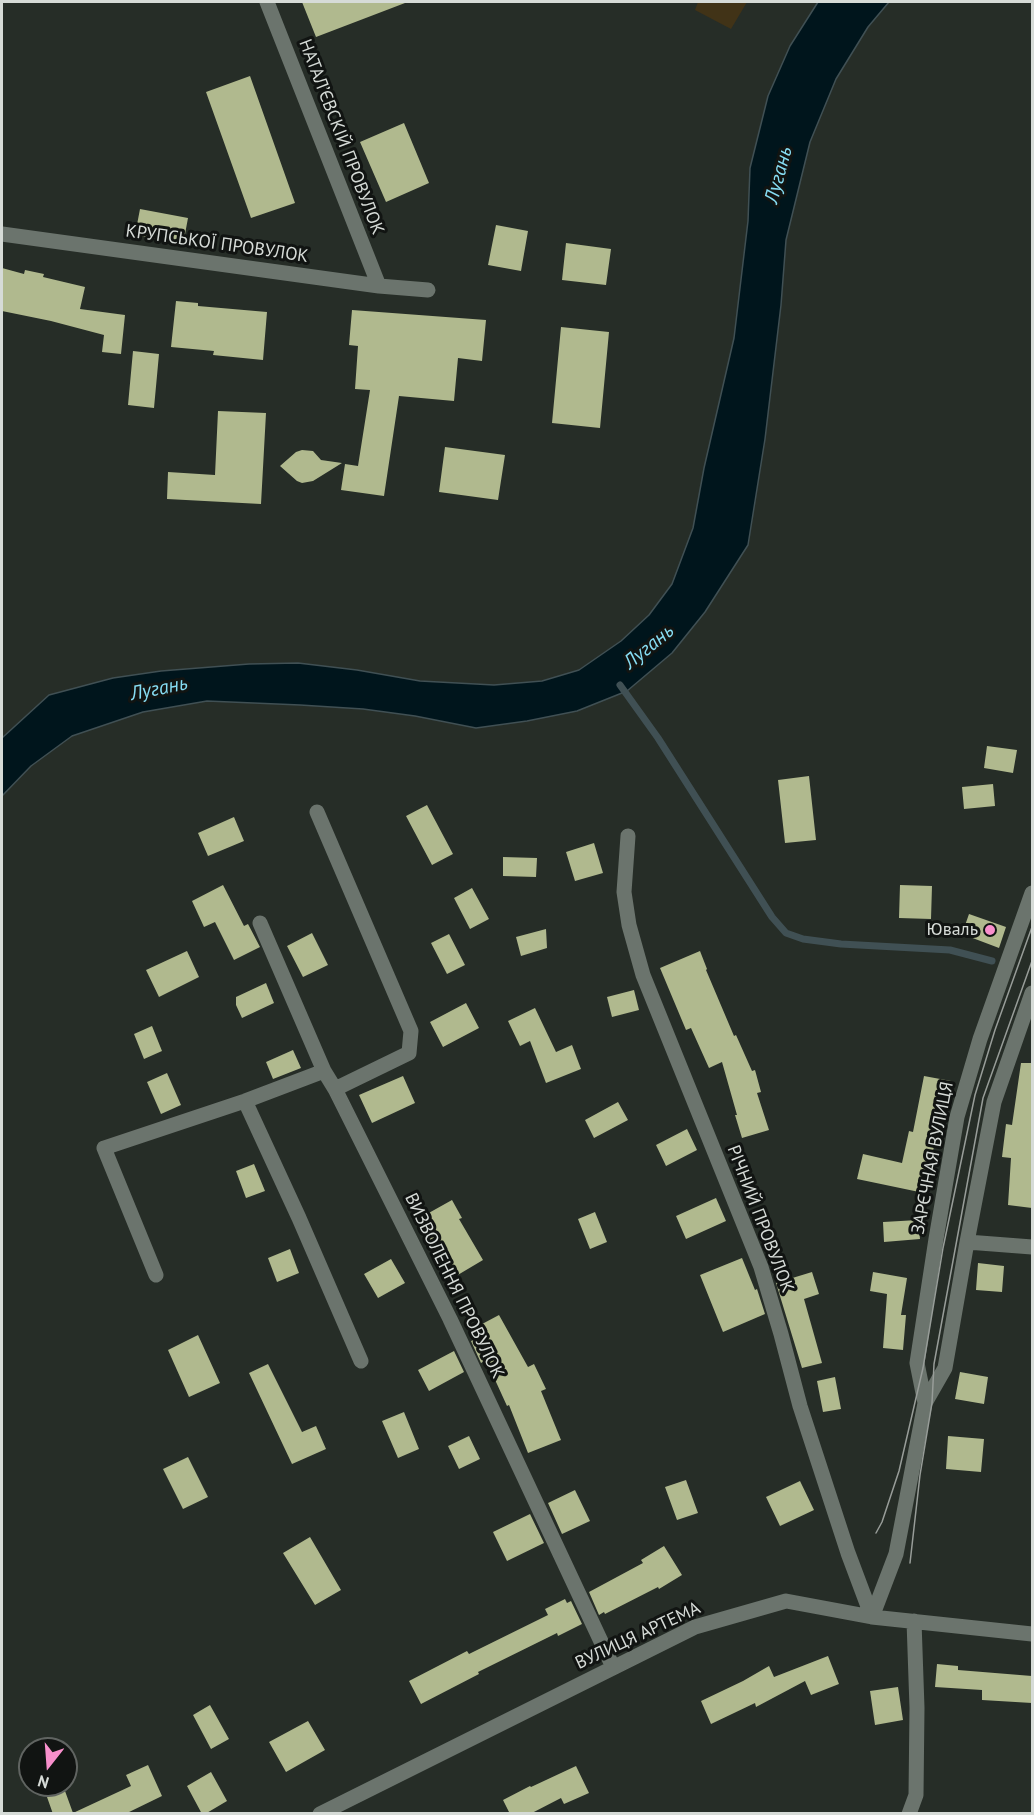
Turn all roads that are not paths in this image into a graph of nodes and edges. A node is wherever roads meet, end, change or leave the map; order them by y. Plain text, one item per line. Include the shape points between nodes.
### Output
1 (267, 2) edge
2 (2, 234) edge
3 (379, 286) junction
4 (428, 290) dead end
5 (316, 812) dead end
6 (628, 836) dead end
7 (1032, 893) edge
8 (260, 923) dead end
9 (1032, 993) edge
10 (324, 1071) junction
11 (335, 1089) junction
12 (245, 1101) junction
13 (967, 1242) junction
14 (1032, 1247) edge
15 (156, 1275) dead end
16 (361, 1361) dead end
17 (925, 1403) junction
18 (872, 1617) junction
19 (914, 1621) junction
20 (1032, 1634) edge
21 (613, 1667) junction
22 (320, 1814) edge
23 (909, 1814) edge

1 - 3 street, НАТАЛ’ЄВСКІЙ ПРОВУЛОК
2 - 3 street, КРУПСЬКОЇ ПРОВУЛОК
3 - 4 street, КРУПСЬКОЇ ПРОВУЛОК
5 - 11 street via 411,1031 409,1053
6 - 18 street, РІЧНИЙ ПРОВУЛОК via 624,892 642,975 761,1267 800,1406
7 - 17 street, ЗАРЄЧНАЯ ВУЛИЦЯ via 957,1117 917,1363
8 - 10 street, ВИЗВОЛЕННЯ ПРОВУЛОК
9 - 13 street, ЗАРЄЧНАЯ ВУЛИЦЯ via 994,1102
10 - 11 street, ВИЗВОЛЕННЯ ПРОВУЛОК
10 - 12 street
11 - 21 street, ВИЗВОЛЕННЯ ПРОВУЛОК via 450,1319
12 - 15 street via 104,1148
12 - 16 street
13 - 14 street
13 - 17 street, ЗАРЄЧНАЯ ВУЛИЦЯ via 945,1368
17 - 18 street, ЗАРЄЧНАЯ ВУЛИЦЯ via 896,1554
18 - 19 street, ВУЛИЦЯ АРТЕМА
18 - 21 street, ВУЛИЦЯ АРТЕМА via 786,1601 695,1627
19 - 20 street, ВУЛИЦЯ АРТЕМА
19 - 23 street via 916,1795
21 - 22 street, ВУЛИЦЯ АРТЕМА

